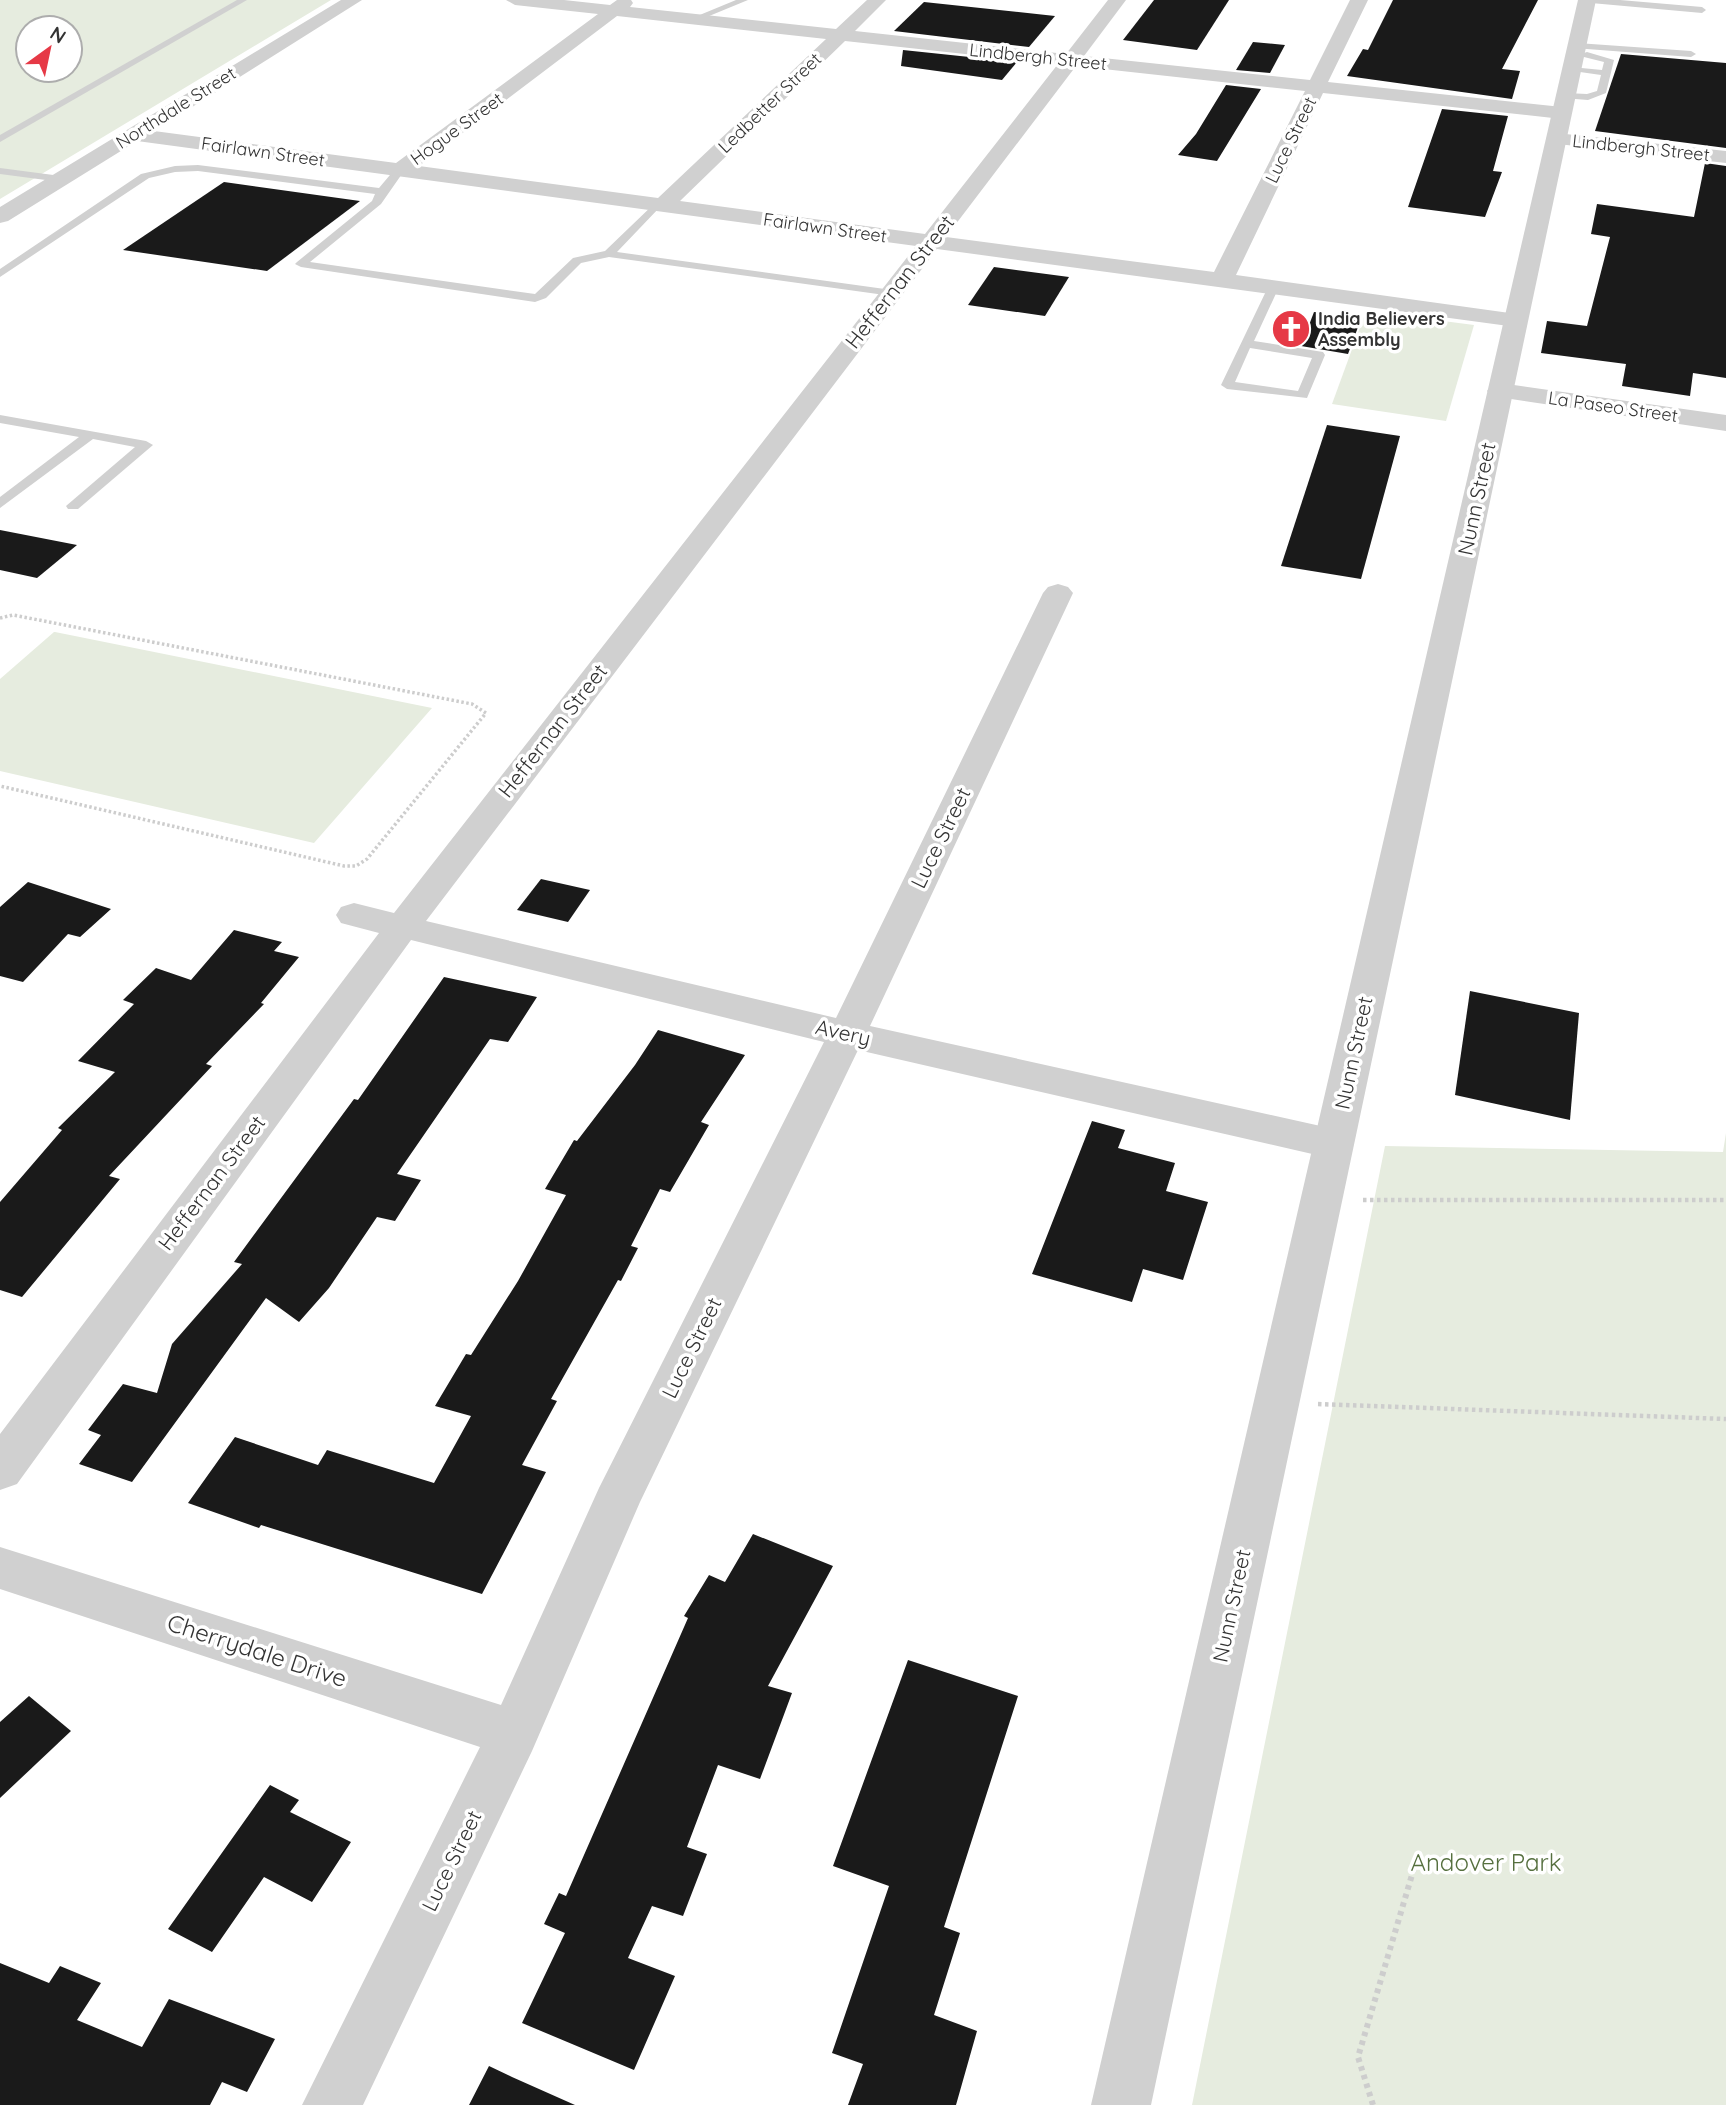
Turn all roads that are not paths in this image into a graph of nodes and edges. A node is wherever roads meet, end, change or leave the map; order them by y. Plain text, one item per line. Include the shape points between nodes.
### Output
1 (243, 0) edge
2 (352, 0) edge
3 (515, 0) edge
4 (744, 0) edge
5 (877, 0) edge
6 (1117, 0) edge
7 (1359, 0) edge
8 (1589, 0) edge
9 (622, 5) edge
10 (1702, 10) dead end
11 (694, 19) junction
12 (841, 35) junction
13 (1691, 54) dead end
14 (1071, 60) junction
15 (1573, 84) junction
16 (1318, 86) junction
17 (134, 135) junction
18 (0, 139) edge
19 (1726, 157) edge
20 (0, 171) edge
21 (399, 171) junction
22 (61, 179) junction
23 (380, 191) junction
24 (659, 206) junction
25 (0, 216) edge
26 (931, 242) junction
27 (609, 254) junction
28 (0, 261) edge
29 (17, 263) junction
30 (0, 274) edge
31 (1222, 279) junction
32 (1273, 287) junction
33 (892, 293) junction
34 (1516, 320) junction
35 (1246, 344) junction
36 (1500, 391) junction
37 (0, 419) edge
38 (1726, 423) edge
39 (90, 435) junction
40 (0, 504) edge
41 (72, 506) dead end
42 (1058, 593) dead end
43 (354, 915) dead end
44 (402, 927) junction
45 (847, 1034) junction
46 (1334, 1144) junction
47 (0, 1470) edge
48 (0, 1568) edge
49 (514, 1734) junction
50 (332, 2105) edge
51 (1121, 2105) edge

1 - 18 lane
2 - 17 street, Northdale Street
3 - 9 street, Lindbergh Street
4 - 11 lane
5 - 12 street, Ledbetter Street
6 - 14 street, Heffernan Street
7 - 16 street, Luce Street
8 - 10 lane
8 - 15 street, Nunn Street
9 - 11 street, Lindbergh Street
9 - 21 street, Hogue Street
11 - 12 street, Lindbergh Street
12 - 14 street, Lindbergh Street
12 - 24 street, Ledbetter Street
13 - 15 lane
14 - 16 street, Lindbergh Street
14 - 26 street, Heffernan Street
15 - 16 street, Lindbergh Street
15 - 19 street, Lindbergh Street
15 - 34 street, Nunn Street
16 - 31 street, Luce Street
17 - 21 street, Fairlawn Street
17 - 22 street, Northdale Street
20 - 22 lane
21 - 23 lane, Hogue Street
21 - 24 street, Fairlawn Street
22 - 25 street, Northdale Street
23 - 27 lane, Hogue Street via 377,202 301,264 535,298 577,260
23 - 29 lane via 175,169 145,176
24 - 26 street, Fairlawn Street
24 - 27 lane
26 - 31 street, Fairlawn Street
26 - 33 street, Heffernan Street
27 - 33 lane
28 - 29 lane
29 - 30 lane
31 - 32 street, Fairlawn Street
32 - 34 street, Fairlawn Street
32 - 35 lane
33 - 44 street, Heffernan Street
34 - 36 street, Nunn Street
35 - 35 lane via 1227,384 1303,395 1319,355
36 - 38 street, La Paseo Street
36 - 46 street, Nunn Street
37 - 39 lane
39 - 40 lane
39 - 41 lane via 146,445
42 - 45 street, Luce Street
43 - 44 street, Avery
44 - 45 street, Avery
44 - 47 street, Heffernan Street
45 - 46 street, Avery
45 - 49 street, Luce Street via 616,1502
46 - 51 street, Nunn Street
48 - 49 street, Cherrydale Drive
49 - 50 street, Luce Street

